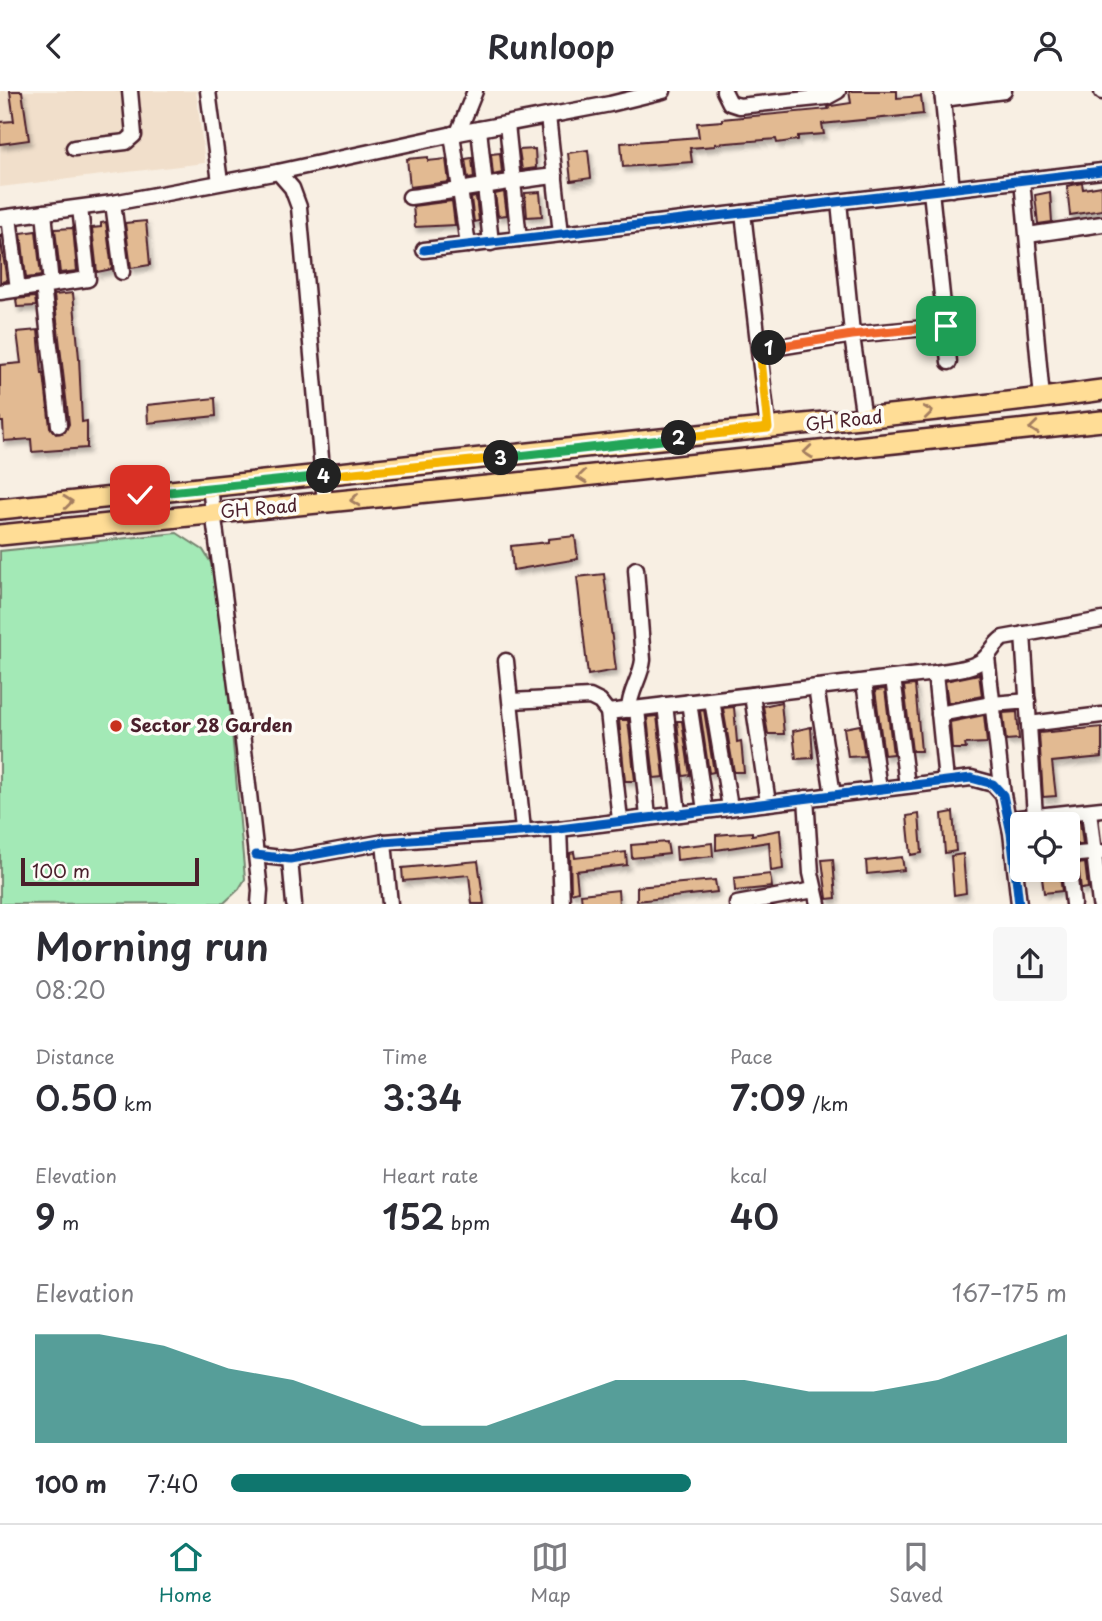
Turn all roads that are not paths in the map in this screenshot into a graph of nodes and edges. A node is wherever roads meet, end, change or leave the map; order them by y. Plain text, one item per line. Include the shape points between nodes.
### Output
1 (130, 91) edge
2 (208, 91) edge
3 (475, 91) edge
4 (593, 91) edge
5 (663, 91) edge
6 (724, 91) edge
7 (838, 91) edge
8 (1004, 91) edge
9 (942, 95) edge
10 (591, 107) junction
11 (548, 116) junction
12 (507, 124) junction
13 (479, 129) junction
14 (455, 134) junction
15 (74, 148) dead end
16 (1102, 171) edge
17 (278, 172) junction
18 (555, 176) junction
19 (513, 180) junction
20 (1022, 180) junction
21 (220, 182) junction
22 (485, 184) junction
23 (952, 189) junction
24 (460, 191) junction
25 (931, 191) junction
26 (410, 197) dead end
27 (839, 202) junction
28 (113, 203) junction
29 (80, 208) junction
30 (44, 212) junction
31 (743, 213) junction
32 (5, 217) edge
33 (1102, 224) edge
34 (561, 234) junction
35 (1028, 235) junction
36 (519, 239) junction
37 (491, 243) junction
38 (468, 245) junction
39 (424, 250) dead end
40 (122, 272) dead end
41 (47, 285) junction
42 (18, 289) junction
43 (0, 292) edge
44 (946, 326) junction
45 (852, 335) junction
46 (760, 349) junction
47 (949, 362) dead end
48 (1102, 390) edge
49 (1042, 398) junction
50 (864, 419) junction
51 (1102, 421) edge
52 (59, 425) dead end
53 (768, 428) junction
54 (322, 476) junction
55 (210, 488) junction
56 (324, 503) junction
57 (0, 509) edge
58 (214, 513) junction
59 (0, 535) edge
60 (636, 569) dead end
61 (1102, 620) edge
62 (1023, 634) junction
63 (987, 657) junction
64 (506, 661) dead end
65 (935, 673) junction
66 (892, 678) junction
67 (863, 682) junction
68 (816, 687) junction
69 (752, 695) junction
70 (712, 700) junction
71 (511, 701) junction
72 (1028, 701) junction
73 (689, 702) junction
74 (992, 704) junction
75 (664, 705) junction
76 (633, 709) junction
77 (608, 712) junction
78 (939, 714) junction
79 (1102, 715) edge
80 (1029, 725) junction
81 (946, 781) junction
82 (907, 785) junction
83 (879, 789) junction
84 (833, 795) junction
85 (1003, 795) junction
86 (806, 798) junction
87 (768, 803) junction
88 (730, 807) junction
89 (705, 810) junction
90 (1095, 810) edge
91 (1035, 812) edge
92 (678, 813) junction
93 (648, 817) junction
94 (1009, 819) joint
95 (620, 820) junction
96 (559, 829) junction
97 (523, 830) junction
98 (384, 842) junction
99 (1098, 852) edge
100 (1080, 854) edge
101 (256, 855) junction
102 (290, 859) junction
103 (1070, 882) edge
104 (816, 897) edge
105 (259, 904) edge
106 (294, 904) edge
107 (390, 904) edge
108 (562, 904) edge
109 (737, 904) edge
110 (1019, 904) edge
111 (1073, 904) edge
112 (1100, 904) edge

1 - 15 street via 131,139
2 - 21 street
3 - 14 street
4 - 10 street
5 - 10 street
6 - 7 street via 730,103 739,106 827,97
8 - 9 street
9 - 23 street
10 - 11 street
11 - 12 street
11 - 18 street
12 - 13 street
12 - 19 street
13 - 14 street
13 - 22 street
14 - 17 street
14 - 24 street
16 - 20 street
17 - 21 street
17 - 54 street via 292,188 299,207
18 - 19 street
18 - 34 street
19 - 22 street
19 - 36 street
20 - 23 street
20 - 35 street
21 - 28 street
22 - 24 street
22 - 37 street
23 - 25 street
24 - 26 street
24 - 38 street
25 - 27 street
25 - 44 street
27 - 31 street
27 - 45 street
28 - 29 street
28 - 40 street
29 - 30 street
29 - 41 street via 88,279
30 - 32 street
30 - 41 street
31 - 34 street
31 - 46 street
32 - 42 street
33 - 35 street
34 - 36 street
35 - 49 street
36 - 37 street
37 - 38 street
38 - 39 street
41 - 42 street
41 - 52 street
42 - 43 street
44 - 45 street
44 - 47 street
45 - 46 street
45 - 50 street
46 - 53 street
48 - 49 main road, GH Road
50 -> 49 main road, GH Road
50 - 53 main road, GH Road
51 -> 56 main road, GH Road
53 - 54 main road, GH Road
54 - 55 main road, GH Road
54 - 56 street
57 -> 55 main road, GH Road
55 - 58 street
56 - 58 main road, GH Road
58 - 59 main road, GH Road
58 - 101 street
60 - 76 street via 643,660 629,699
61 - 62 street
62 - 63 street via 1003,638
62 - 72 street
63 - 65 street via 978,664
63 - 74 street
64 - 71 street
65 - 66 street
65 - 78 street
66 - 67 street
66 - 82 street
67 - 68 street
67 - 83 street
68 - 69 street
68 - 84 street
69 - 70 street
69 - 87 street
70 - 73 street
70 - 88 street
71 - 77 street via 590,697
71 - 97 street
72 - 74 street
72 - 80 street
73 - 75 street
73 - 89 street
74 - 78 street
74 - 85 street
75 - 76 street
75 - 92 street
76 - 77 street
76 - 93 street
77 - 95 street
78 - 81 street
79 - 80 street
80 - 91 street
81 - 82 street
81 - 85 street via 984,781
82 - 83 street
83 - 84 street
84 - 86 street
85 - 94 street
86 - 87 street
86 - 104 street
87 - 88 street
88 - 89 street
89 - 92 street
90 - 99 street
92 - 93 street
93 - 95 street
94 - 110 street
95 - 96 street
96 - 97 street
96 - 108 street
97 - 98 street
98 - 102 street
98 - 107 street
99 - 100 street
99 - 112 street
101 - 102 street
101 - 105 street
102 - 106 street
103 - 111 street
104 - 109 street

